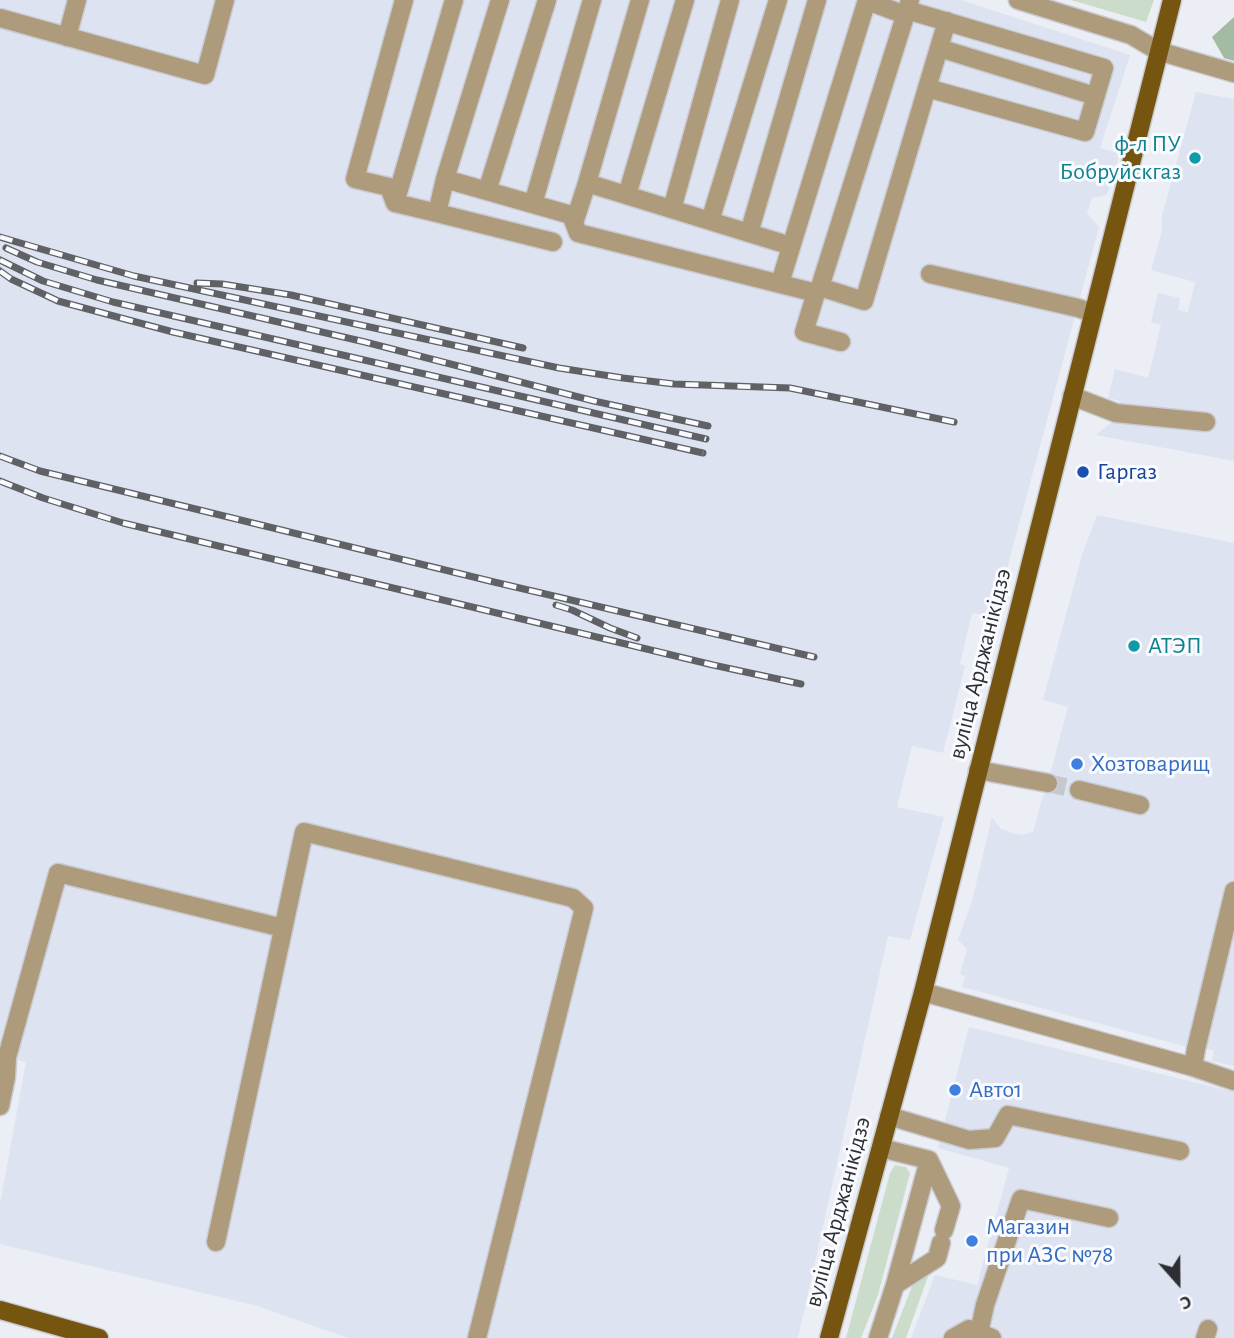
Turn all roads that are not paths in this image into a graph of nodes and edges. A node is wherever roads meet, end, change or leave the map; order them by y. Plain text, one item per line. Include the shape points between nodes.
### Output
1 (77, 0) edge
2 (225, 0) edge
3 (404, 0) edge
4 (454, 0) edge
5 (500, 0) edge
6 (547, 0) edge
7 (592, 0) edge
8 (640, 0) edge
9 (685, 0) edge
10 (730, 0) edge
11 (778, 0) edge
12 (817, 0) edge
13 (869, 0) edge
14 (1018, 0) edge
15 (1172, 0) edge
16 (907, 8) edge
17 (0, 18) edge
18 (947, 22) junction
19 (66, 37) junction
20 (939, 48) junction
21 (1158, 51) junction
22 (1234, 73) edge
23 (927, 88) junction
24 (1095, 96) junction
25 (445, 179) junction
26 (587, 183) junction
27 (487, 191) junction
28 (627, 195) junction
29 (395, 203) junction
30 (533, 204) junction
31 (672, 209) junction
32 (437, 213) junction
33 (710, 221) junction
34 (574, 223) junction
35 (749, 233) junction
36 (553, 242) dead end
37 (791, 246) junction
38 (930, 274) dead end
39 (780, 283) junction
40 (818, 290) junction
41 (1093, 313) junction
42 (841, 342) dead end
43 (1072, 396) junction
44 (1206, 422) dead end
45 (978, 770) junction
46 (1048, 783) tunnel mouth
47 (1079, 790) tunnel mouth
48 (1140, 805) dead end
49 (1234, 891) edge
50 (284, 928) junction
51 (923, 992) junction
52 (1193, 1067) junction
53 (1234, 1081) edge
54 (0, 1106) edge
55 (889, 1116) junction
56 (881, 1148) junction
57 (1180, 1151) dead end
58 (929, 1160) junction
59 (1109, 1218) dead end
60 (216, 1242) dead end
61 (895, 1285) junction
62 (0, 1310) edge
63 (986, 1336) edge
64 (99, 1338) edge
65 (477, 1338) edge
66 (829, 1338) edge
67 (878, 1338) edge
68 (953, 1338) edge

1 - 19 lane
2 - 19 lane via 205,75
3 - 29 lane via 355,179 389,187
4 - 29 lane
5 - 25 lane
6 - 27 lane
7 - 30 lane
8 - 26 lane
9 - 28 lane
10 - 31 lane
11 - 33 lane
12 - 35 lane
13 - 16 lane
13 - 37 lane
14 - 21 lane via 1131,35
15 - 21 main road, вуліца Арджанікідзэ
16 - 18 lane
16 - 40 lane
17 - 19 lane
18 - 20 lane
18 - 24 lane via 1104,68
20 - 23 lane
20 - 24 lane
21 - 22 lane
21 - 41 main road, вуліца Арджанікідзэ
23 - 24 lane via 1085,132
23 - 40 lane via 864,301
25 - 27 lane
25 - 32 lane
26 - 28 lane
26 - 34 lane
27 - 30 lane
28 - 31 lane
29 - 32 lane
30 - 34 lane via 570,215
31 - 33 lane
32 - 36 lane
33 - 35 lane
34 - 39 lane via 578,233
35 - 37 lane
37 - 39 lane
38 - 41 lane
39 - 40 lane
40 - 42 lane via 804,332
41 - 43 main road, вуліца Арджанікідзэ
43 - 44 lane via 1116,413
43 - 45 main road, вуліца Арджанікідзэ
45 - 46 lane
45 - 51 main road, вуліца Арджанікідзэ
47 - 48 lane
49 - 52 lane
50 - 54 lane via 58,873 7,1057
50 - 60 lane
50 - 65 lane via 304,832 573,898 584,908
51 - 52 lane
51 - 55 main road, вуліца Арджанікідзэ
52 - 53 lane
55 - 56 main road, вуліца Арджанікідзэ
55 - 57 lane via 969,1140 995,1138 1007,1115
56 - 58 lane
56 - 66 main road, вуліца Арджанікідзэ
58 - 61 lane
58 - 61 lane via 951,1206 943,1236 937,1258
59 - 63 lane via 1021,1199 985,1305
61 - 67 lane
62 - 64 main road
63 - 68 lane via 970,1329

